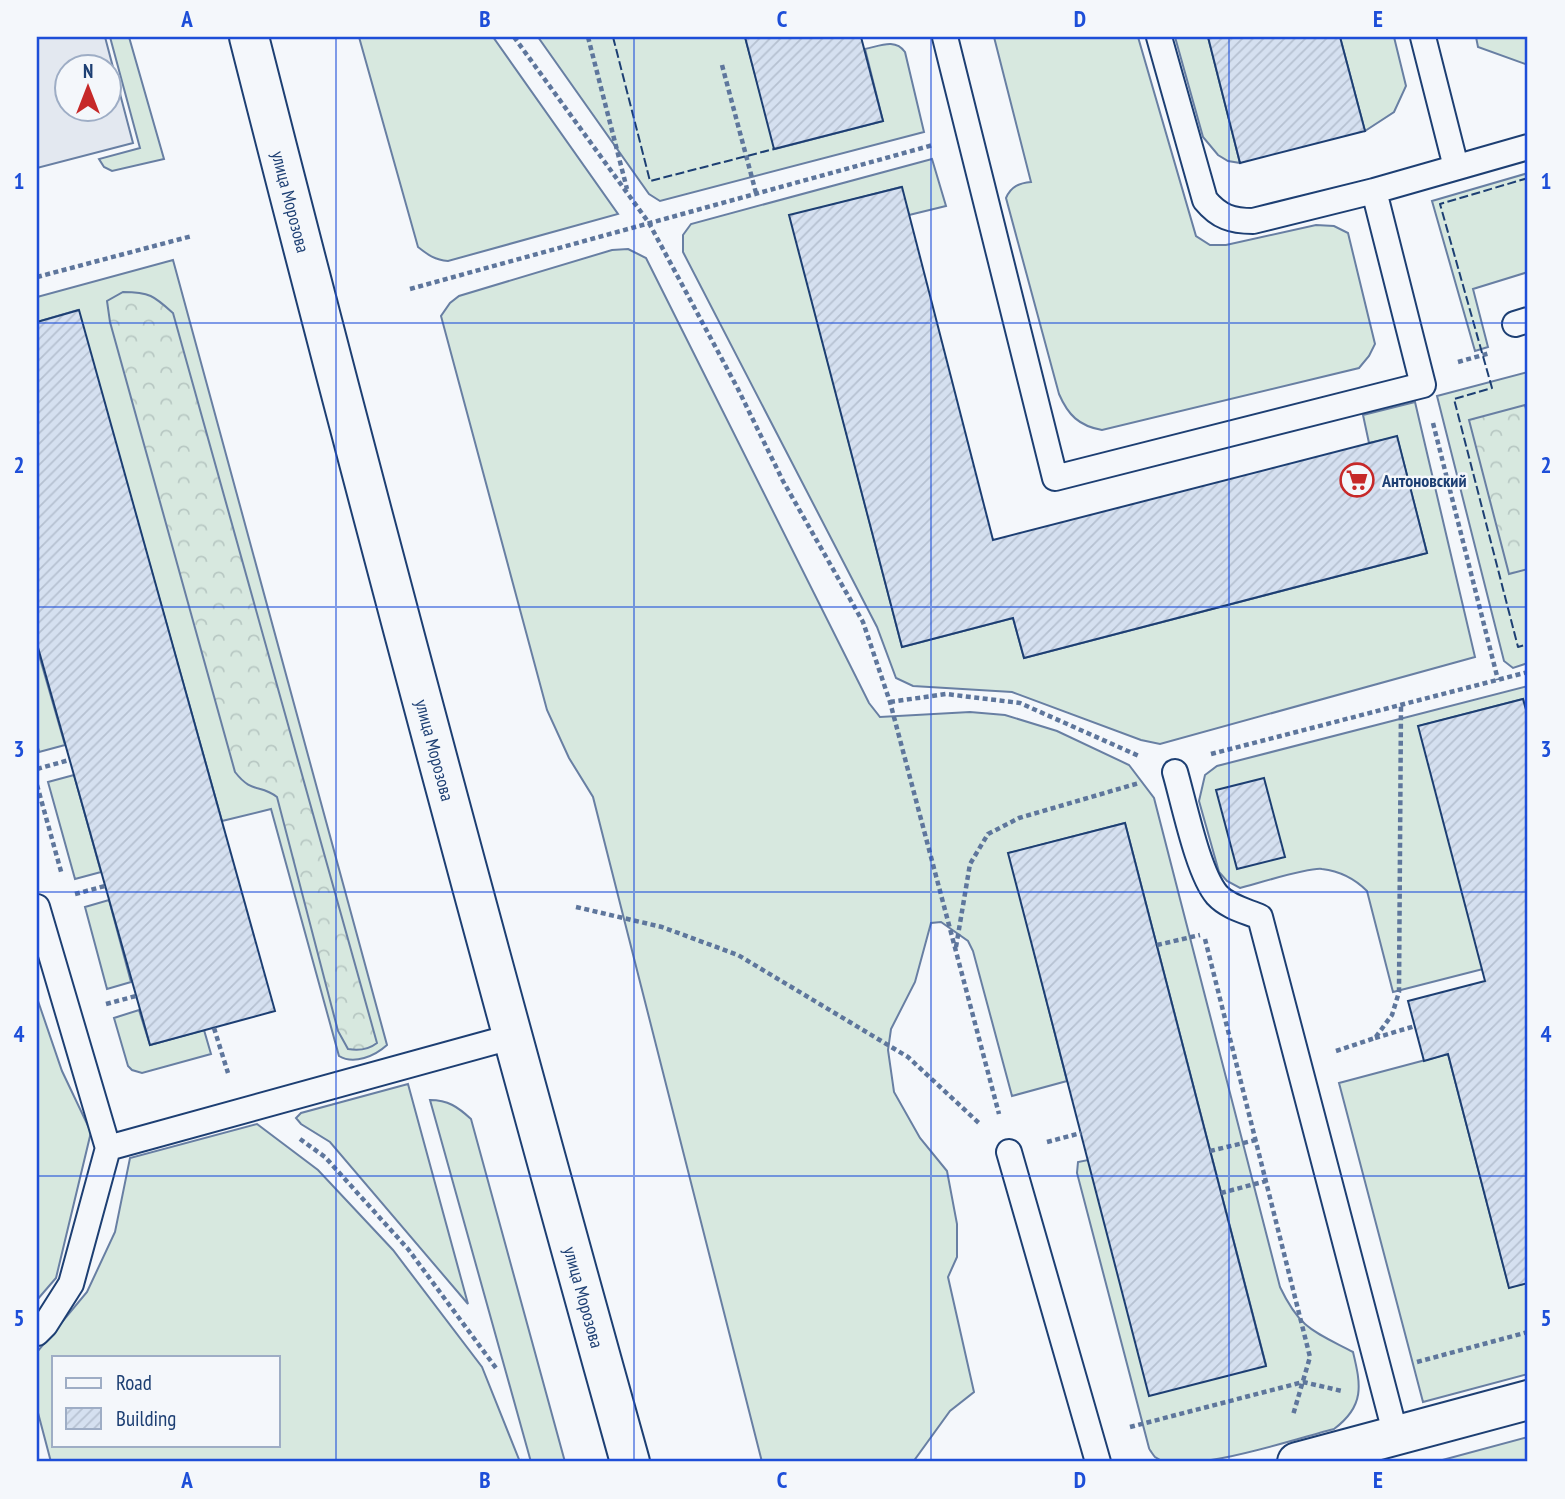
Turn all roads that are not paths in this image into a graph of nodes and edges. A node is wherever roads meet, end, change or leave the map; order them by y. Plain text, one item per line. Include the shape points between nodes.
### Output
1 (249, 37) edge
2 (945, 37) edge
3 (1159, 37) edge
4 (1423, 37) edge
5 (1528, 147) edge
6 (1456, 167) junction
7 (1374, 191) junction
8 (1175, 772) road end
9 (37, 907) edge
10 (511, 1037) junction
11 (108, 1148) junction
12 (1009, 1152) road end
13 (37, 1333) edge
14 (1528, 1400) edge
15 (1396, 1436) junction
16 (630, 1462) edge
17 (1098, 1462) edge
18 (1297, 1462) edge

1 - 10 main road, улица Морозова
2 - 7 lane via 1055,478 1423,385
3 - 7 lane via 1205,200 1213,210 1232,221 1253,221
4 - 6 lane
5 - 6 lane
6 - 7 lane
8 - 15 lane via 1205,877 1218,897 1260,917
9 - 11 lane
10 - 11 lane
10 - 16 main road, улица Морозова
11 - 13 lane via 71,1284
12 - 17 lane
14 - 15 main road
15 - 18 main road

